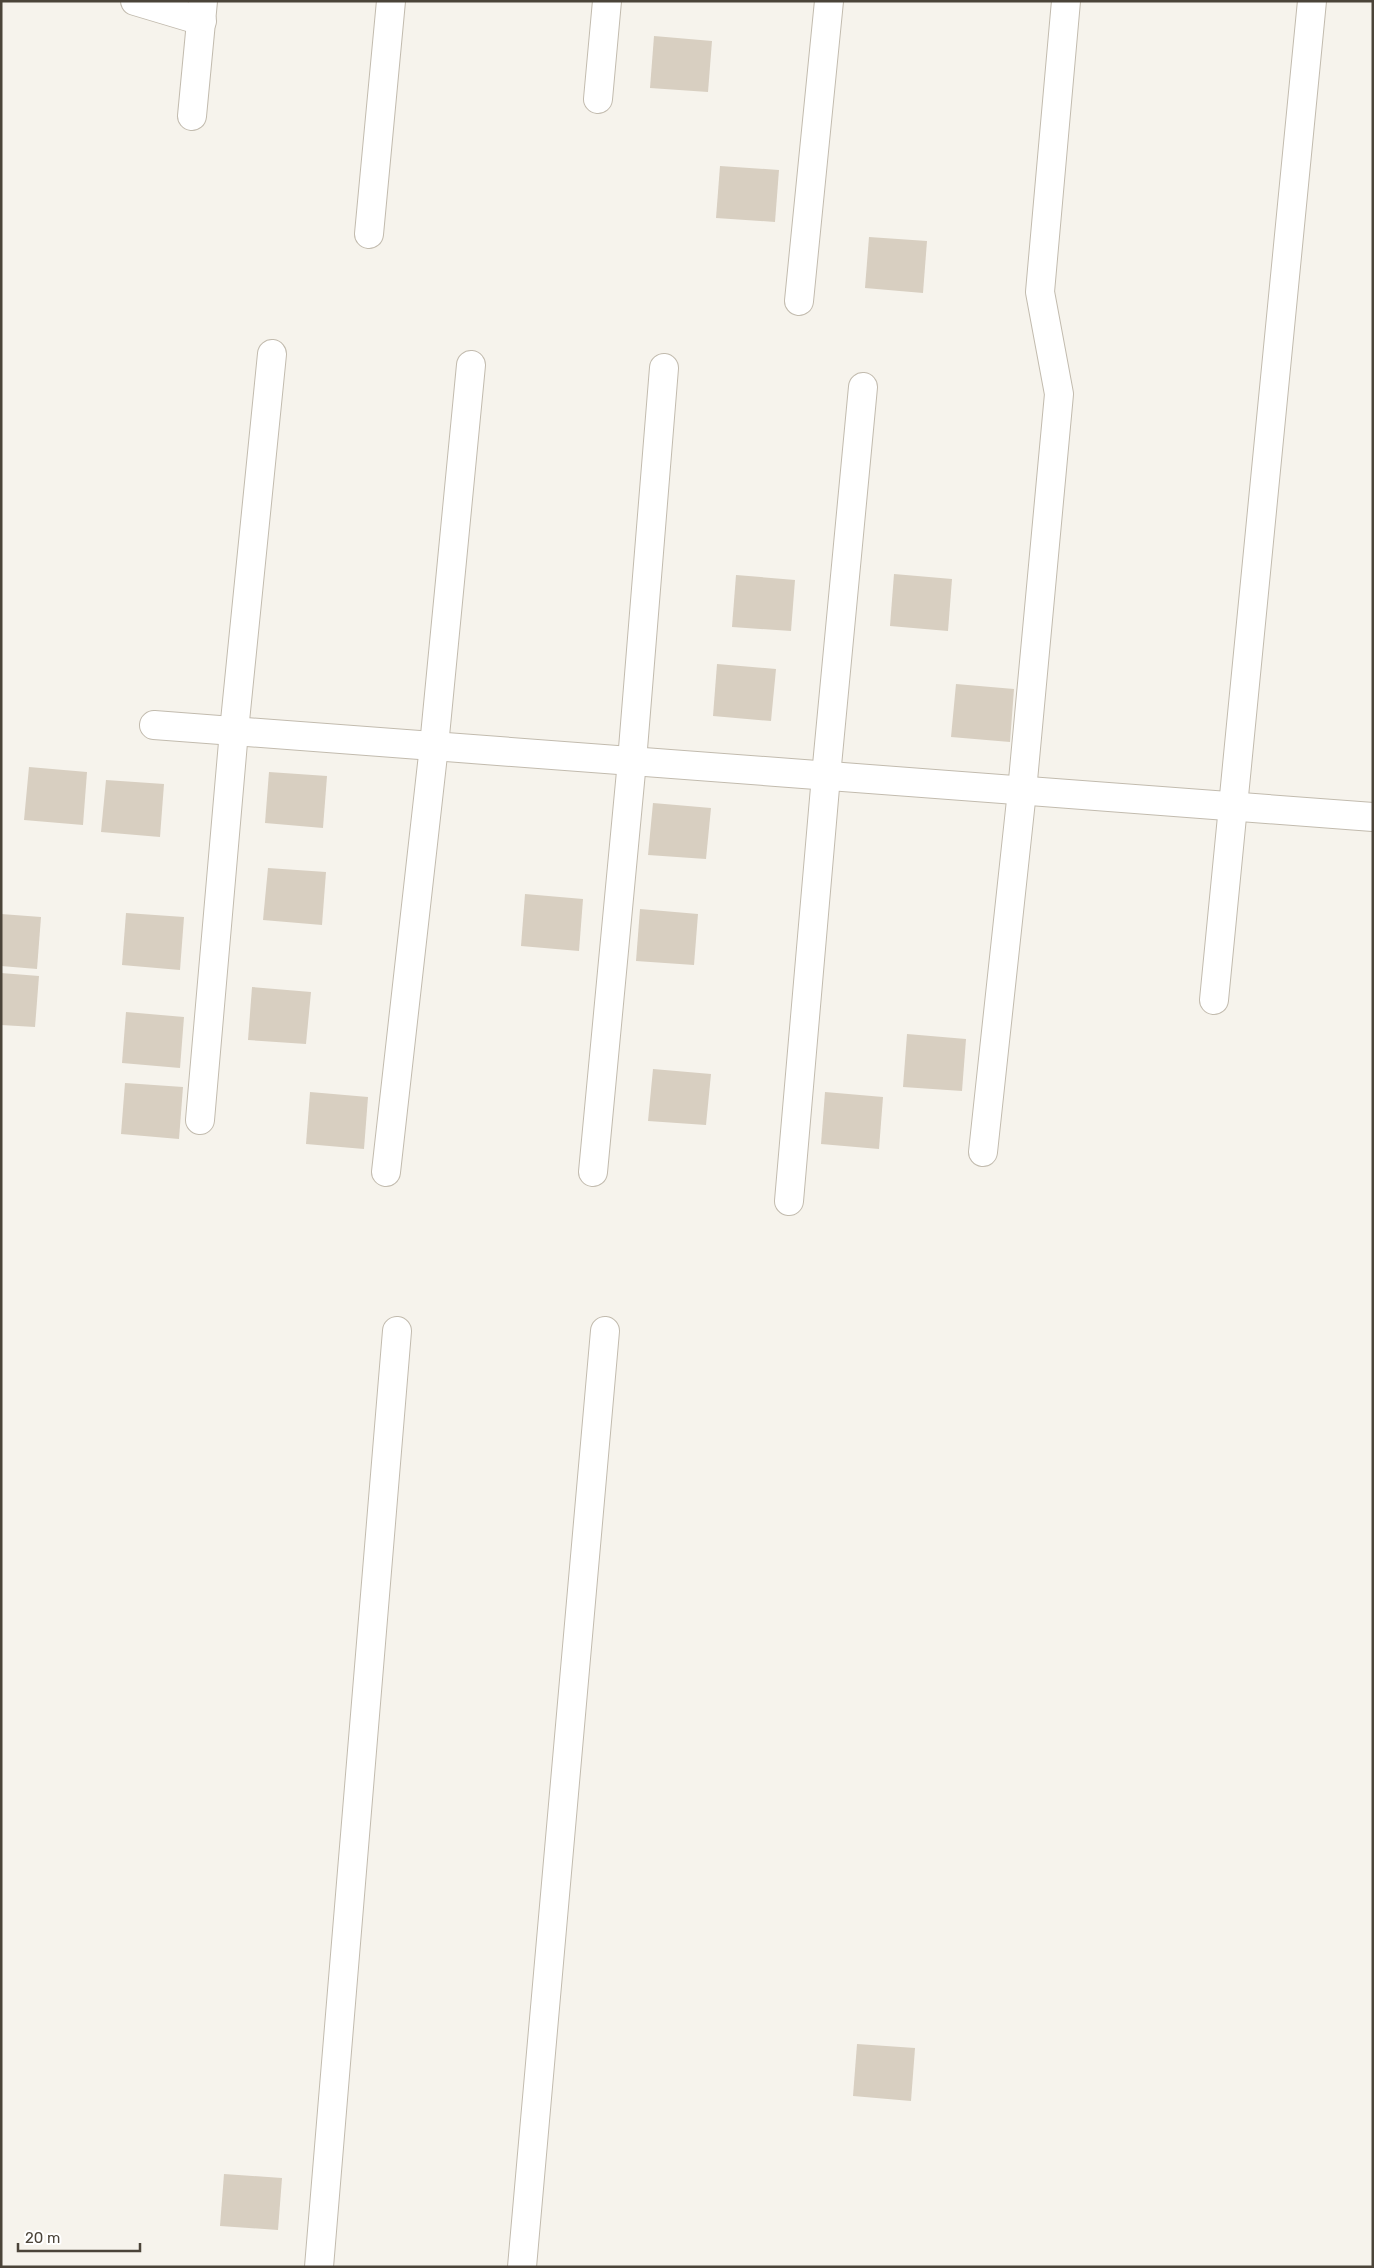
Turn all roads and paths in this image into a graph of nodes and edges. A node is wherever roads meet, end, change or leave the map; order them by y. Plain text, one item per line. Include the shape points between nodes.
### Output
1 (135, 1) edge
2 (391, 1) edge
3 (607, 1) edge
4 (829, 1) edge
5 (1066, 1) edge
6 (1312, 1) edge
7 (202, 11) edge
8 (598, 98) dead end
9 (192, 116) dead end
10 (369, 234) dead end
11 (799, 301) dead end
12 (272, 354) dead end
13 (471, 365) dead end
14 (664, 368) dead end
15 (863, 387) dead end
16 (154, 725) dead end
17 (234, 731) junction
18 (434, 746) junction
19 (632, 761) junction
20 (826, 776) junction
21 (1022, 791) junction
22 (1233, 806) junction
23 (1373, 817) edge
24 (1214, 1000) dead end
25 (200, 1120) dead end
26 (983, 1152) dead end
27 (386, 1172) dead end
28 (593, 1172) dead end
29 (789, 1201) dead end
30 (397, 1331) dead end
31 (605, 1331) dead end
32 (319, 2267) edge
33 (522, 2267) edge

1 - 7 street
2 - 10 street
3 - 8 street
4 - 11 street
5 - 21 street via 1040,292 1059,394
6 - 22 street
7 - 9 street
12 - 17 street
13 - 18 street
14 - 19 street
15 - 20 street
16 - 17 street
17 - 18 street
17 - 25 street
18 - 19 street
18 - 27 street
19 - 20 street
19 - 28 street
20 - 21 street
20 - 29 street
21 - 22 street
21 - 26 street
22 - 23 street
22 - 24 street
30 - 32 street
31 - 33 street

